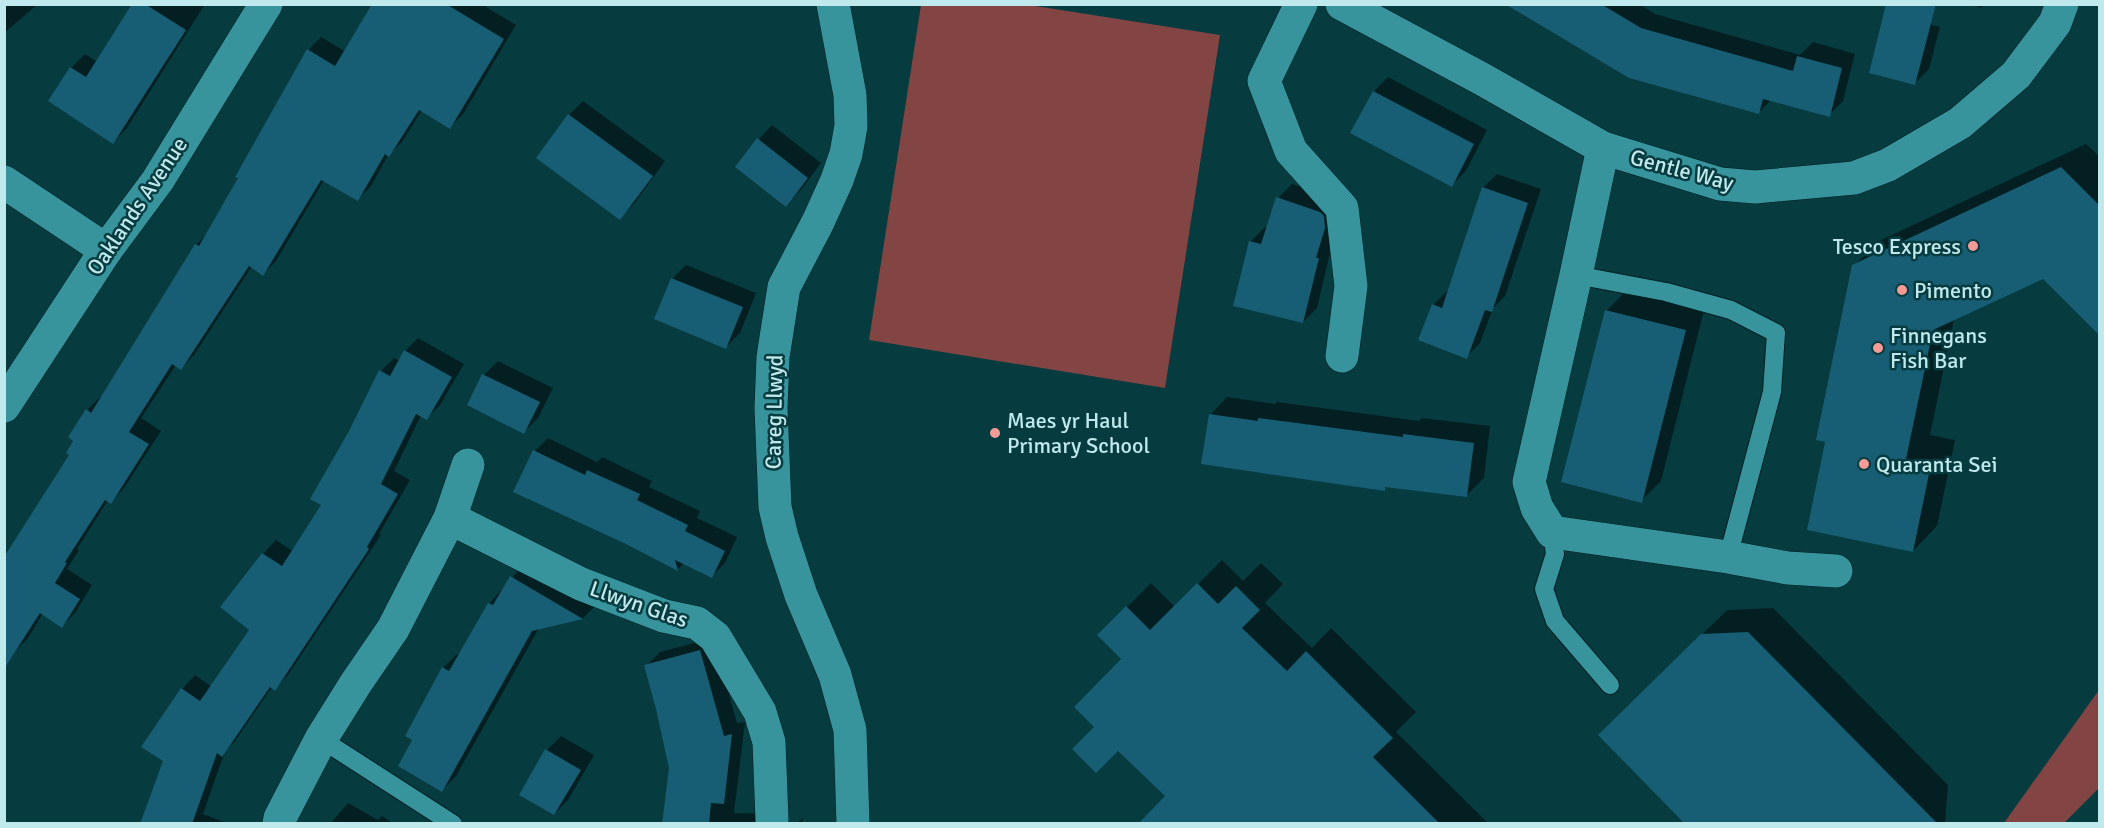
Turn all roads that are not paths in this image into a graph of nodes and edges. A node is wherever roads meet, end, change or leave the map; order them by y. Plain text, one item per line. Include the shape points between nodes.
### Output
1 (266, 4) edge
2 (833, 4) edge
3 (1302, 4) edge
4 (1342, 4) edge
5 (2062, 4) edge
6 (1603, 148) junction
7 (4, 182) edge
8 (106, 250) junction
9 (1576, 275) junction
10 (1342, 356) dead end
11 (4, 406) edge
12 (468, 465) dead end
13 (450, 518) junction
14 (1552, 532) junction
15 (1728, 557) junction
16 (1836, 571) dead end
17 (1610, 686) dead end
18 (321, 739) junction
19 (772, 820) dead end
20 (279, 824) edge
21 (453, 824) edge
22 (853, 824) edge

1 - 8 street, Oaklands Avenue via 158,180
2 - 22 street, Careg Llwyd via 850,95 851,126 837,180 784,287 773,357 771,408 775,507 782,537 801,595 835,675 850,730
3 - 10 street via 1264,81 1291,152 1342,208 1350,286
4 - 6 street, Gentle Way
5 - 6 street, Gentle Way via 2055,23 2016,75 1960,123 1888,165 1854,178 1755,186 1720,184
6 - 9 street
7 - 8 street
8 - 11 street, Oaklands Avenue
9 - 14 street via 1529,482 1537,508
9 - 15 lane via 1666,292 1731,310 1776,333 1772,392
12 - 13 street
13 - 18 street via 393,629
13 - 19 street, Llwyn Glas via 581,584 664,616 697,623 715,637 760,712 769,742
14 - 15 street
14 - 17 lane via 1555,554 1544,589 1555,621
15 - 16 street via 1788,568
18 - 20 street
18 - 21 lane

